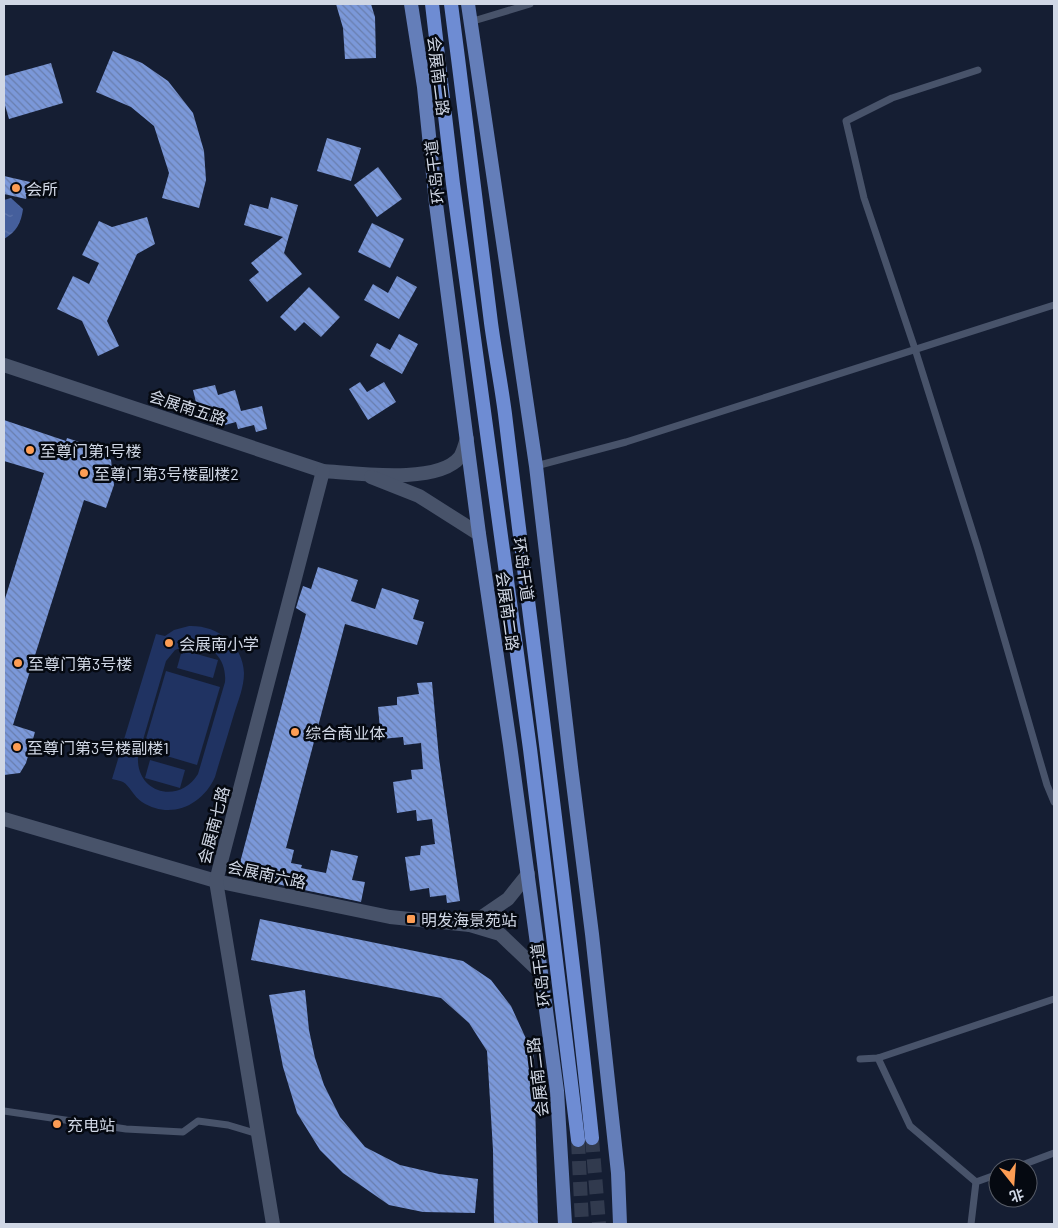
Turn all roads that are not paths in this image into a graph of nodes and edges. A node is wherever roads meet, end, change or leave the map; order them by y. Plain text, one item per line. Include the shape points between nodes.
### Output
1 (412, 4) edge
2 (432, 4) edge
3 (451, 4) edge
4 (468, 4) edge
5 (530, 4) edge
6 (470, 22) junction
7 (978, 70) dead end
8 (1054, 305) edge
9 (915, 349) junction
10 (4, 365) edge
11 (467, 439) junction
12 (536, 466) junction
13 (323, 471) junction
14 (364, 474) junction
15 (479, 534) junction
16 (1054, 802) edge
17 (4, 819) edge
18 (528, 874) junction
19 (216, 881) junction
20 (470, 925) junction
21 (541, 973) junction
22 (1054, 999) edge
23 (860, 1058) dead end
24 (878, 1058) junction
25 (4, 1111) edge
26 (258, 1134) junction
27 (1054, 1153) edge
28 (1038, 1159) edge
29 (988, 1178) edge
30 (976, 1182) junction
31 (273, 1224) edge
32 (565, 1224) edge
33 (620, 1224) edge
34 (971, 1224) edge

1 - 11 main road, 会展南二路
2 - 3 highway, 环岛干道 via 453,184 585,1139 575,970
4 - 6 main road
5 - 6 lane
6 - 12 main road
7 - 9 lane via 892,98 846,121 864,198
8 - 9 lane
9 - 12 lane via 626,442
9 - 16 lane
10 - 13 street, 会展南五路
11 - 14 street via 460,457 447,467 428,474
11 - 15 main road, 会展南二路
12 - 33 main road via 592,934 618,1173
13 - 14 street, 会展南五路
13 - 19 street, 会展南七路
14 - 15 street via 419,496
15 - 18 main road, 会展南二路
17 - 19 street, 会展南六路
18 - 20 street via 508,899
18 - 21 main road, 会展南二路
19 - 20 street, 会展南六路 via 390,917
19 - 26 street, 会展南七路
20 - 21 street, 会展南六路 via 500,934
21 - 32 main road, 会展南二路 via 557,1091
22 - 24 lane
23 - 24 lane
24 - 30 lane via 910,1126
25 - 26 lane via 126,1129 183,1132 198,1122 228,1125
26 - 31 street, 会展南七路
27 - 28 lane
29 - 30 lane
30 - 34 lane

